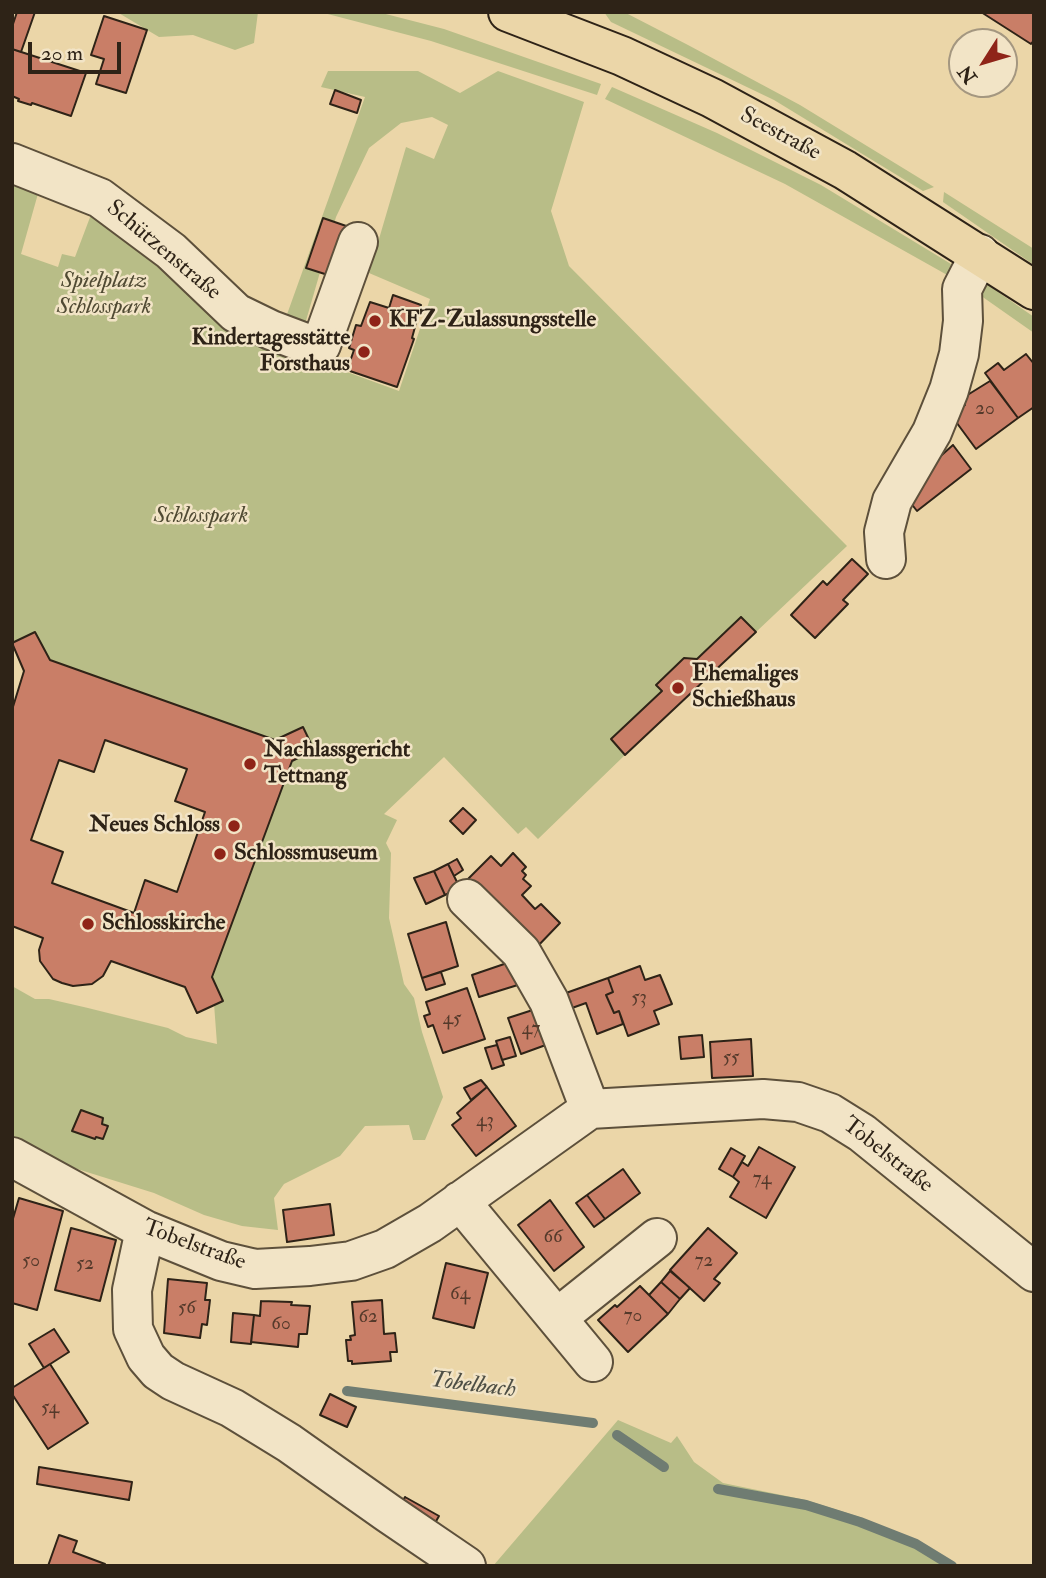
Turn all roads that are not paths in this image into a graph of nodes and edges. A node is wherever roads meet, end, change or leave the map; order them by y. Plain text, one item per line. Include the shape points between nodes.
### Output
1 (508, 12) edge
2 (12, 163) edge
3 (358, 242) dead end
4 (980, 254) junction
5 (1034, 290) edge
6 (886, 559) dead end
7 (467, 899) dead end
8 (590, 1109) junction
9 (14, 1167) edge
10 (460, 1201) junction
11 (145, 1230) junction
12 (657, 1238) dead end
13 (1034, 1272) edge
14 (557, 1318) junction
15 (593, 1362) dead end
16 (466, 1566) edge

1 - 4 main road, Seestraße via 622,56 712,98 845,170
2 - 3 street, Schützenstraße via 100,198 171,251 236,313 316,347 321,345
4 - 5 main road, Seestraße
4 - 6 street via 962,289 959,354 949,390 932,432 892,501 884,531
7 - 8 street via 521,952 549,1001
8 - 10 street, Tobelstraße
8 - 13 street, Tobelstraße via 763,1099 798,1102 830,1113 862,1133
9 - 11 street, Tobelstraße
10 - 11 street, Tobelstraße via 385,1249 351,1261 310,1266 255,1269 232,1264
10 - 14 street
11 - 16 street via 132,1290 133,1329 158,1371 289,1443
12 - 14 street
14 - 15 street

